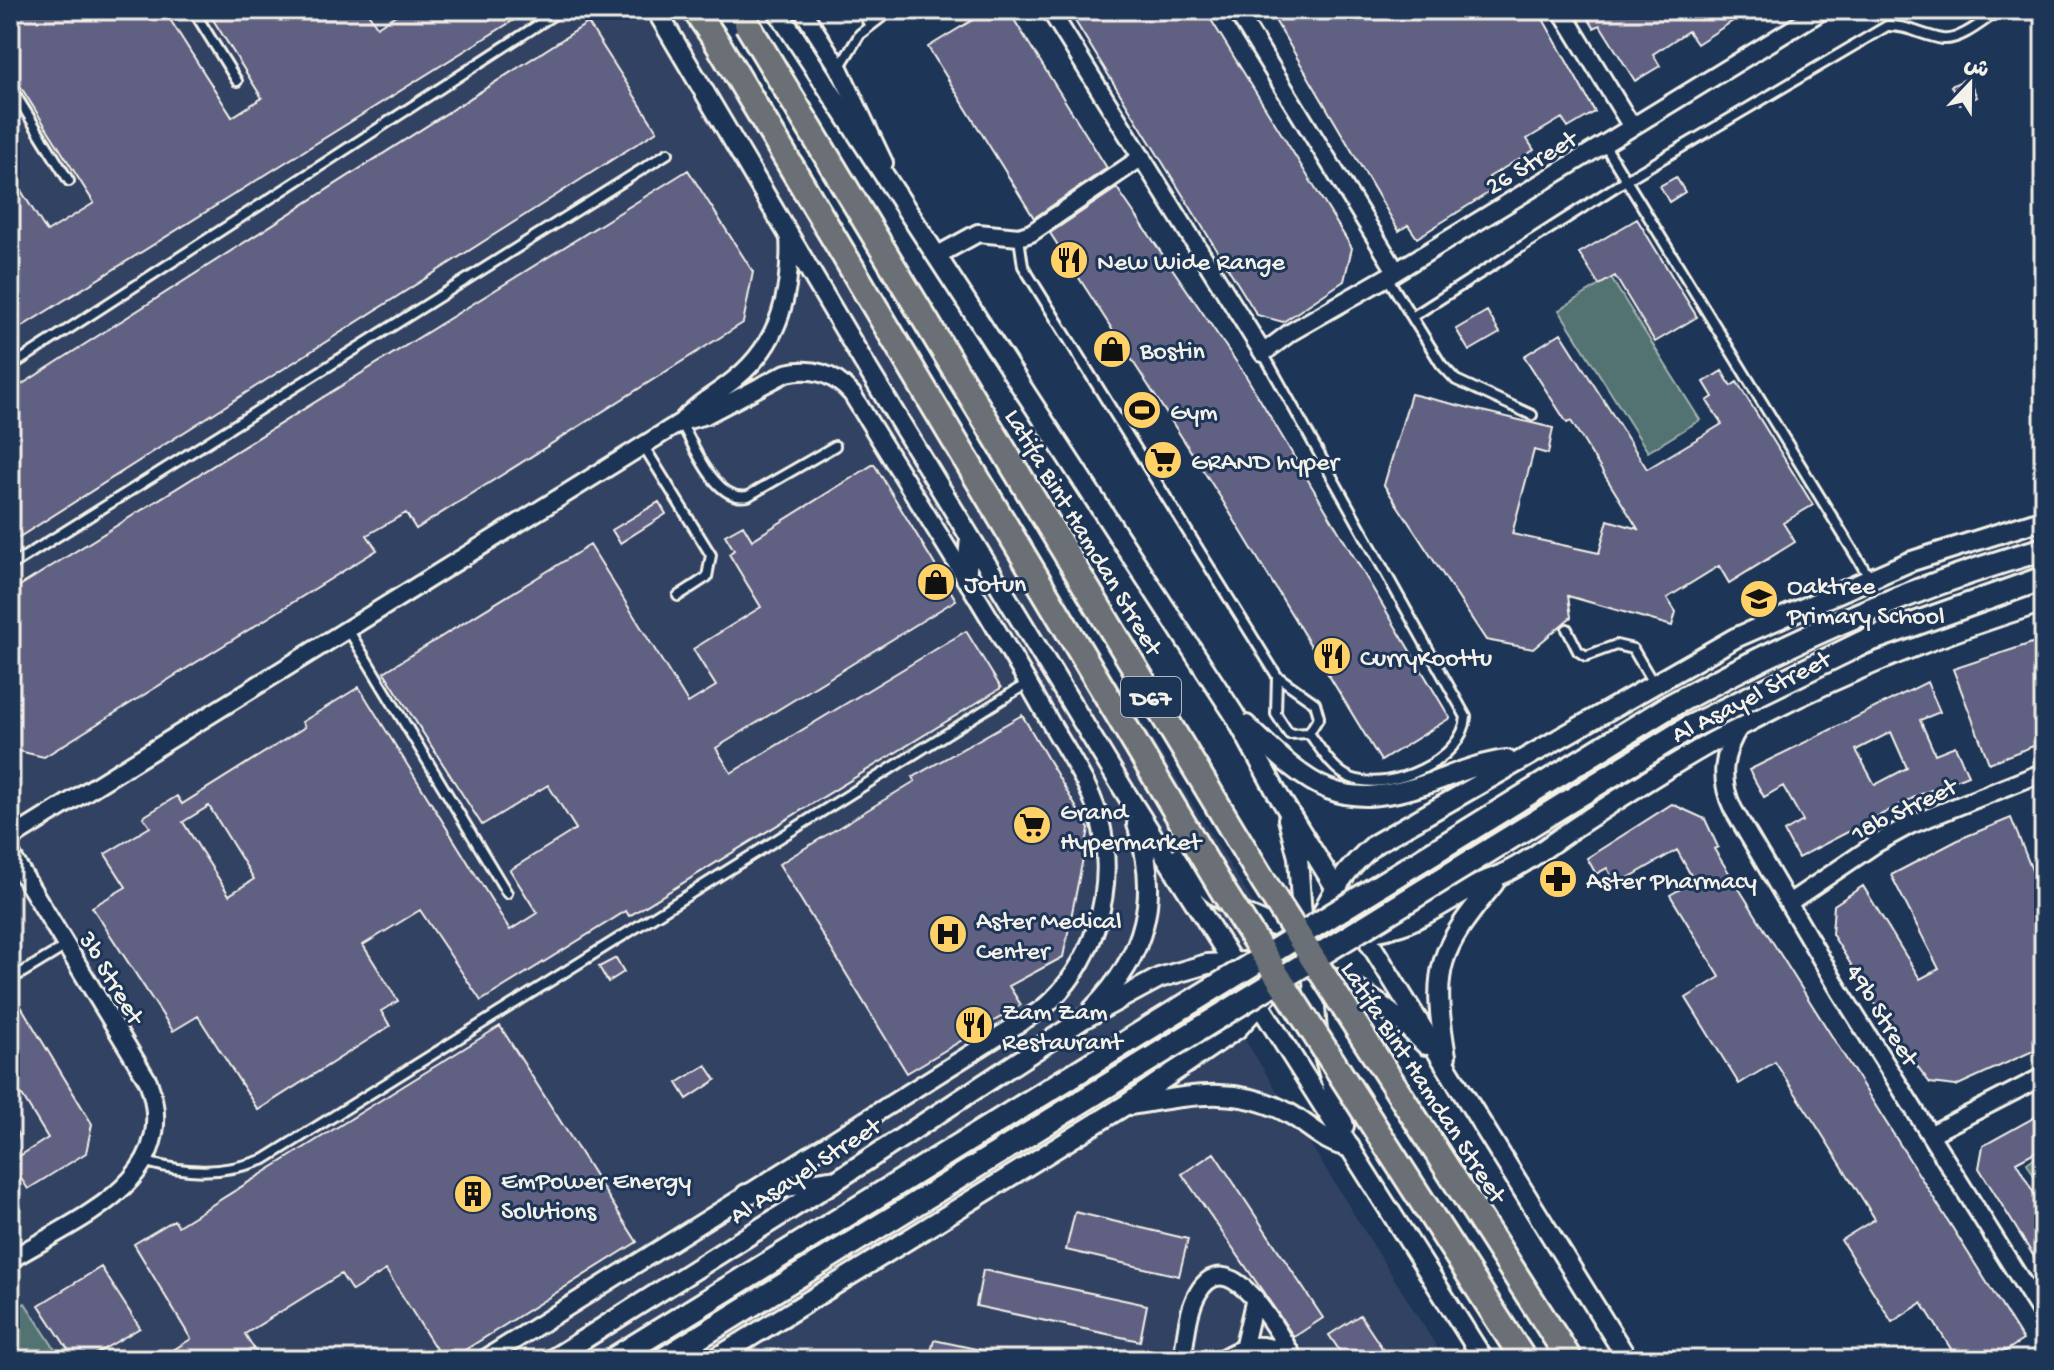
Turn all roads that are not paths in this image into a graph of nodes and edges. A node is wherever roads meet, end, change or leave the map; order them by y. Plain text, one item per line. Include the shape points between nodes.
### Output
1 (193, 10) edge
2 (561, 10) edge
3 (656, 10) edge
4 (695, 10) edge
5 (777, 10) edge
6 (802, 10) edge
7 (861, 10) edge
8 (891, 10) edge
9 (1050, 10) edge
10 (1236, 10) edge
11 (1561, 10) edge
12 (1823, 10) edge
13 (2000, 10) edge
14 (743, 17) edge
15 (869, 24) junction
16 (839, 68) junction
17 (237, 81) dead end
18 (10, 86) edge
19 (1632, 127) junction
20 (1604, 144) junction
21 (668, 153) dead end
22 (1142, 157) junction
23 (884, 176) junction
24 (1626, 180) junction
25 (69, 181) dead end
26 (789, 232) junction
27 (1019, 237) junction
28 (936, 256) junction
29 (1392, 274) junction
30 (1412, 317) junction
31 (1263, 353) junction
32 (10, 367) edge
33 (1532, 415) dead end
34 (681, 422) junction
35 (643, 445) junction
36 (835, 446) dead end
37 (2044, 519) edge
38 (970, 538) junction
39 (2044, 549) edge
40 (10, 566) edge
41 (1869, 577) junction
42 (2044, 578) edge
43 (966, 579) junction
44 (678, 596) dead end
45 (2044, 602) edge
46 (1567, 629) dead end
47 (349, 631) junction
48 (1277, 676) junction
49 (1028, 683) junction
50 (1654, 684) junction
51 (1234, 714) junction
52 (1740, 726) junction
53 (1309, 733) junction
54 (1521, 758) junction
55 (2044, 772) edge
56 (1277, 793) junction
57 (1127, 795) junction
58 (10, 839) edge
59 (10, 853) edge
60 (1500, 877) junction
61 (1336, 886) junction
62 (507, 893) dead end
63 (1790, 902) junction
64 (1309, 933) junction
65 (1364, 933) junction
66 (66, 946) junction
67 (1233, 961) junction
68 (1287, 965) junction
69 (1311, 969) junction
70 (10, 980) edge
71 (1259, 1007) junction
72 (1083, 1019) junction
73 (1447, 1066) junction
74 (2044, 1076) edge
75 (1124, 1106) junction
76 (1931, 1134) junction
77 (1350, 1147) junction
78 (146, 1162) junction
79 (840, 1178) junction
80 (746, 1194) junction
81 (10, 1260) edge
82 (1255, 1298) junction
83 (2044, 1317) edge
84 (1244, 1345) junction
85 (1294, 1358) edge
86 (483, 1360) edge
87 (551, 1360) edge
88 (612, 1360) edge
89 (662, 1360) edge
90 (713, 1360) edge
91 (1182, 1360) edge
92 (1219, 1360) edge
93 (1484, 1360) edge
94 (1524, 1360) edge
95 (1570, 1360) edge
96 (1628, 1360) edge

1 - 17 lane
2 - 32 lane
3 - 26 street
4 - 94 main road, D67, bridge via 1225,894
5 - 23 street, Latifa Bint Hamdan Street
6 - 16 street
7 - 15 lane
8 - 15 lane
9 - 22 street
10 - 29 street
11 - 19 street
12 - 19 street, 26 Street
13 - 24 lane via 1954,38 1887,26
14 - 95 main road, Latifa Bint Hamdan Street / D67, bridge via 1265,884
15 - 16 lane
16 - 23 street via 883,161
18 - 25 lane
19 - 20 street, 26 Street
20 - 24 lane
20 - 29 street, 26 Street
21 - 40 lane
22 - 27 street
22 - 31 street
23 - 28 street, Latifa Bint Hamdan Street
24 - 30 lane
24 - 41 lane
26 - 34 street via 788,285 773,334 744,371
26 - 38 street
27 - 28 street via 978,233
27 - 48 lane via 1023,266
28 - 51 street, Latifa Bint Hamdan Street
29 - 30 lane
29 - 31 street, 26 Street
30 - 33 lane via 1456,380
31 - 53 lane via 1466,717 1461,740 1443,757 1387,779 1362,780 1341,772
34 - 35 street
34 - 36 lane via 721,489 736,497 748,496
34 - 43 street via 706,415 786,373 829,375 852,394
35 - 44 lane via 711,555 707,577
35 - 47 street
37 - 41 street, Al Asayel Street
38 - 43 street
38 - 57 street
39 - 88 main road, bridge via 1841,621 1670,706
41 - 50 street, Al Asayel Street via 1735,638
42 - 89 main road, bridge via 1864,642 1688,728
43 - 49 street
45 - 52 street, Al Asayel Street via 1866,666
46 - 50 lane via 1586,656 1616,645 1633,649
47 - 58 street
47 - 62 lane
48 - 53 lane via 1315,703 1319,717
48 - 53 lane via 1279,722 1289,734
49 - 78 lane via 265,1159 194,1172
49 - 80 street via 1095,804 1102,828 1103,903 1075,973 1042,1009
50 - 54 street, Al Asayel Street
51 - 54 street via 1299,775 1345,795 1395,793
51 - 56 street, Latifa Bint Hamdan Street
52 - 60 street, Al Asayel Street via 1672,764
52 - 63 street, 49b Street via 1725,758 1726,793
54 - 61 street, Al Asayel Street via 1375,844
55 - 63 street, 18b Street via 1910,825
56 - 61 street
56 - 64 street via 1298,857
57 - 64 street via 1146,808 1190,872 1217,898 1253,919
57 - 67 street
57 - 72 street via 1148,865 1147,916 1125,967
59 - 66 street, 3b Street
60 - 65 street via 1416,919
60 - 73 street via 1461,922 1440,964 1437,992
61 - 64 street, Al Asayel Street
61 - 65 street
63 - 76 street, 49b Street
64 - 65 street
64 - 68 street
64 - 69 street
65 - 73 street
66 - 70 lane
66 - 78 street, 3b Street via 148,1081 155,1133
67 - 68 street
67 - 71 street
67 - 72 street via 1159,978
68 - 69 street
68 - 71 street
69 - 73 street via 1365,992 1389,1009
69 - 77 street via 1317,1032
71 - 75 street via 1225,1039
71 - 77 street
72 - 79 street, Al Asayel Street
73 - 96 street
74 - 76 street
75 - 77 street via 1198,1094 1245,1095
75 - 90 street
76 - 83 street, 49b Street
77 - 93 street
78 - 81 street via 119,1192
79 - 80 street
79 - 87 street, Al Asayel Street
80 - 86 street
82 - 84 street
82 - 85 street
82 - 91 street via 1234,1279 1215,1279 1203,1287 1195,1300
84 - 85 street via 1267,1346
84 - 92 street

